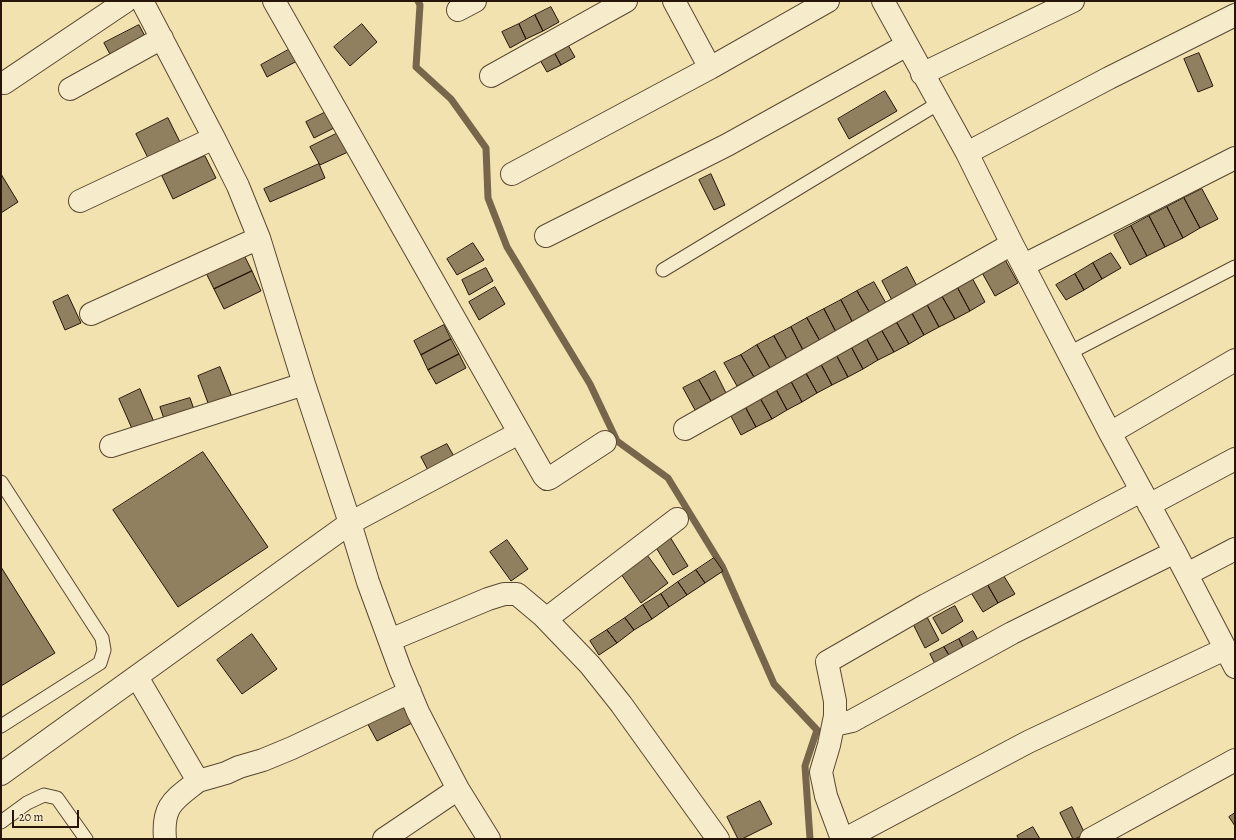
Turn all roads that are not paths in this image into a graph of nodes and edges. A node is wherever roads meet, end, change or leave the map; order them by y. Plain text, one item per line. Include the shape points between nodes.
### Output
1 (126, 1) edge
2 (142, 1) edge
3 (274, 1) edge
4 (626, 1) edge
5 (674, 1) edge
6 (828, 1) edge
7 (1073, 1) edge
8 (888, 3) edge
9 (1235, 15) edge
10 (162, 38) junction
11 (907, 45) junction
12 (710, 68) junction
13 (922, 74) junction
14 (491, 76) dead end
15 (4, 84) dead end
16 (70, 89) dead end
17 (939, 103) junction
18 (214, 138) junction
19 (967, 153) junction
20 (1235, 158) edge
21 (512, 174) dead end
22 (80, 201) dead end
23 (546, 236) dead end
24 (259, 238) junction
25 (1012, 244) junction
26 (1024, 265) junction
27 (1235, 267) edge
28 (662, 270) dead end
29 (91, 314) dead end
30 (1069, 353) junction
31 (1235, 360) edge
32 (304, 384) junction
33 (685, 429) dead end
34 (519, 433) junction
35 (1110, 433) junction
36 (605, 442) dead end
37 (111, 446) dead end
38 (1235, 459) edge
39 (1, 482) edge
40 (1145, 498) junction
41 (677, 518) dead end
42 (350, 523) junction
43 (1235, 549) edge
44 (1175, 552) junction
45 (1187, 574) junction
46 (546, 619) junction
47 (390, 640) junction
48 (1232, 661) edge
49 (137, 677) junction
50 (410, 692) junction
51 (834, 725) junction
52 (1, 726) edge
53 (1235, 760) edge
54 (1, 774) edge
55 (198, 781) junction
56 (458, 789) junction
57 (1, 822) edge
58 (86, 839) edge
59 (165, 839) edge
60 (384, 839) edge
61 (489, 839) edge
62 (718, 839) edge
63 (842, 839) edge
64 (845, 839) edge
65 (1091, 839) edge

1 - 15 street
2 - 10 street
3 - 34 street
4 - 14 street
5 - 12 street
6 - 12 street
7 - 13 street
8 - 11 street
9 - 19 street
10 - 16 street
10 - 18 street
11 - 13 street
11 - 23 street via 727,145
12 - 21 street
13 - 17 street
17 - 19 street
17 - 28 lane
18 - 22 street
18 - 24 street via 238,186
19 - 25 street
20 - 26 street
24 - 29 street
24 - 32 street
25 - 26 street
25 - 33 street
26 - 30 street
27 - 30 lane
30 - 35 street
31 - 35 street
32 - 37 street
32 - 42 street
34 - 36 street via 547,479
34 - 42 street
35 - 40 street
38 - 40 street
39 - 52 lane via 102,638 104,650 100,663
40 - 44 street
40 - 51 street via 926,605 832,658 827,662 835,701
41 - 46 street
42 - 47 street via 368,582
42 - 49 street
43 - 45 street
44 - 45 street
44 - 51 street via 1012,633 856,719
45 - 48 street
46 - 47 street via 517,594 504,594 488,598
46 - 62 street via 617,698
47 - 50 street
48 - 64 street via 1028,742
49 - 54 street
49 - 55 street
50 - 55 street via 292,748
50 - 56 street
51 - 63 street via 821,772 826,796
53 - 65 street
55 - 59 street via 174,800 166,813
56 - 60 street
56 - 61 street
57 - 58 lane via 27,803 44,795 56,798

